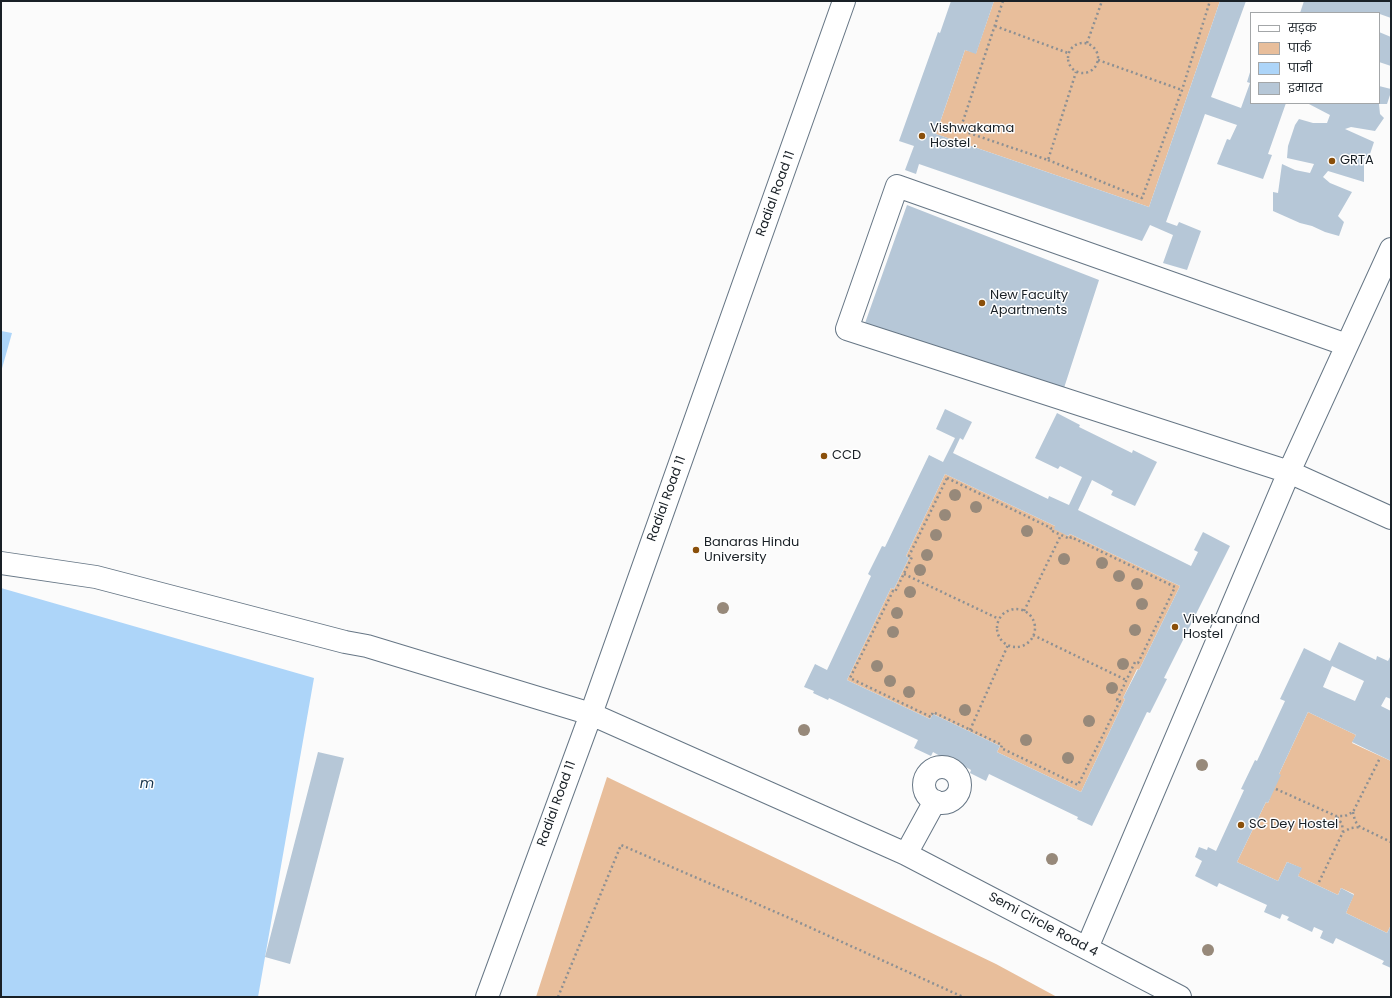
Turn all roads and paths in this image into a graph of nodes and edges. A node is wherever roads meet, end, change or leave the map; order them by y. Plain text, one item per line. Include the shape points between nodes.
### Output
1 (844, 1) edge
2 (1003, 1) edge
3 (1102, 1) edge
4 (1210, 1) edge
5 (995, 26) junction
6 (1087, 43) junction
7 (1068, 53) junction
8 (1098, 60) junction
9 (1076, 72) junction
10 (1182, 90) junction
11 (1048, 160) junction
12 (1391, 249) edge
13 (1347, 345) junction
14 (1289, 472) junction
15 (1391, 518) edge
16 (1061, 535) junction
17 (1, 563) edge
18 (904, 574) junction
19 (1024, 611) junction
20 (999, 619) junction
21 (1033, 635) junction
22 (1008, 645) junction
23 (1126, 680) junction
24 (591, 714) junction
25 (970, 730) junction
26 (1380, 758) dead end
27 (1276, 789) dead end
28 (935, 801) dead end
29 (1353, 812) junction
30 (1336, 816) junction
31 (1360, 827) junction
32 (1343, 832) junction
33 (1391, 842) edge
34 (906, 854) junction
35 (1319, 882) dead end
36 (1087, 948) junction
37 (487, 997) edge
38 (558, 997) edge
39 (963, 997) edge
40 (1180, 997) edge

1 - 24 lane, Radial Road 11
2 - 5 path
3 - 6 path
4 - 10 path
5 - 7 path
5 - 11 path via 960,130
6 - 7 path via 1079,43
6 - 8 path via 1096,49
7 - 9 path via 1067,61
8 - 9 path via 1097,66 1087,73
8 - 10 path
9 - 11 path
10 - 11 path via 1142,198
12 - 13 lane
13 - 14 lane
13 - 14 lane via 897,186 848,329
14 - 15 lane
14 - 36 lane
16 - 18 path via 947,478 909,556 912,557
16 - 19 path
16 - 23 path via 1070,539 1071,537 1175,587 1138,663 1135,662
17 - 24 lane, Semi Circle Road 4 via 103,579 367,646
18 - 20 path
18 - 25 path via 850,678 930,717 933,712
19 - 20 path via 1008,610
19 - 21 path via 1034,621
20 - 22 path via 999,638
21 - 22 path via 1021,646
21 - 23 path
22 - 25 path
23 - 25 path via 1117,700 1120,701 1078,785 1000,748 1002,745
24 - 34 lane, Semi Circle Road 4
24 - 37 lane, Radial Road 11
26 - 29 path
27 - 30 path
28 - 34 lane
29 - 30 path via 1345,816
29 - 31 path
30 - 32 path via 1342,824
31 - 32 path
31 - 33 path
32 - 35 path
34 - 36 lane, Semi Circle Road 4
36 - 40 lane, Semi Circle Road 4
38 - 39 path via 621,845

